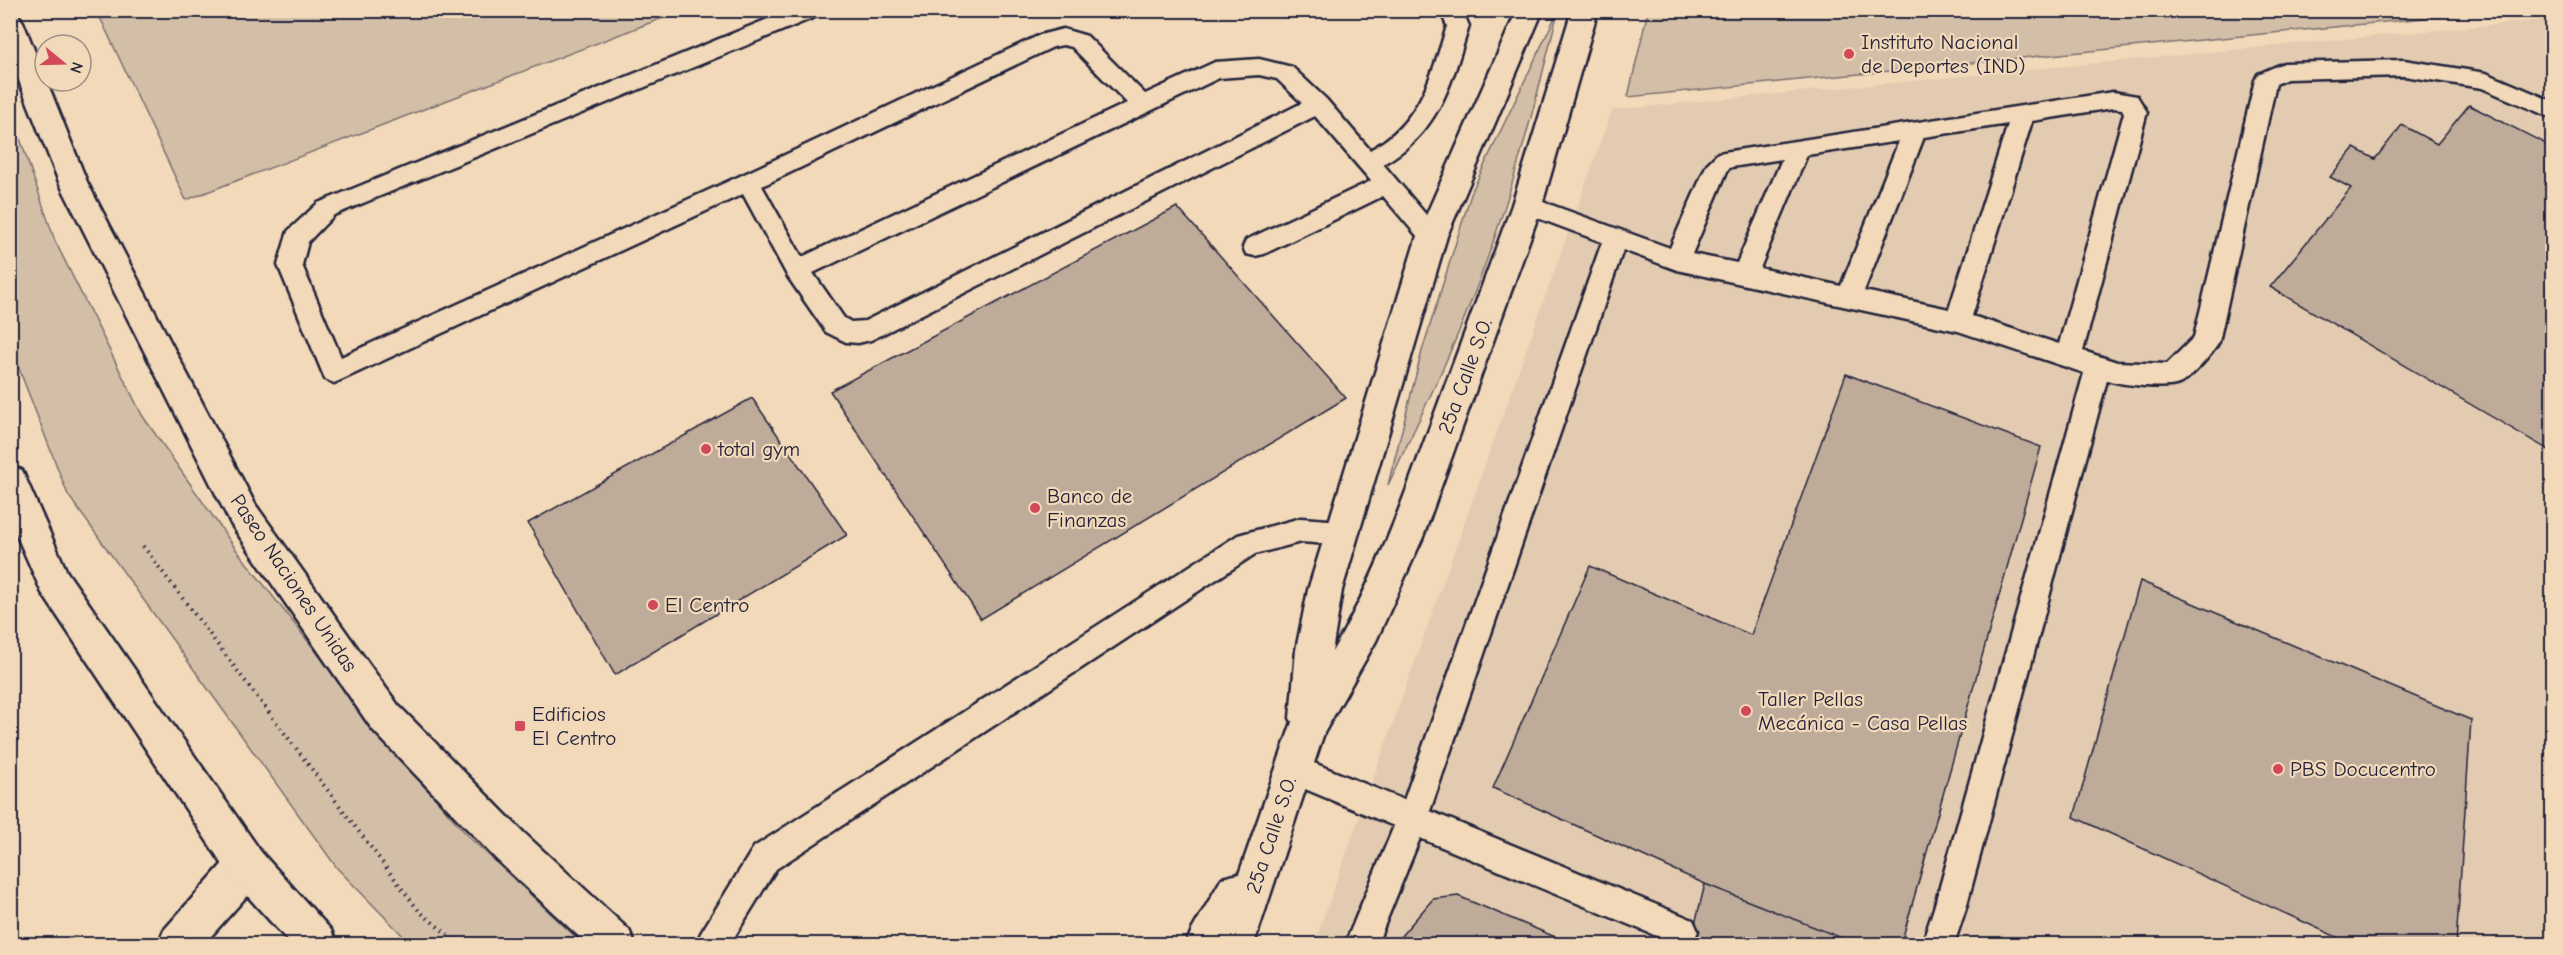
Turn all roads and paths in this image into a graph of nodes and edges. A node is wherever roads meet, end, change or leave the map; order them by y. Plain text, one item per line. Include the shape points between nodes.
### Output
1 (1451, 10) edge
2 (1530, 10) edge
3 (1585, 10) edge
4 (800, 12) edge
5 (10, 22) edge
6 (1142, 104) junction
7 (1318, 105) junction
8 (2553, 110) edge
9 (2023, 113) junction
10 (1915, 130) junction
11 (1798, 148) junction
12 (1367, 162) junction
13 (748, 182) junction
14 (1385, 185) junction
15 (1527, 206) junction
16 (1432, 236) junction
17 (1615, 239) junction
18 (1255, 247) dead end
19 (1677, 260) junction
20 (797, 270) junction
21 (1745, 274) junction
22 (1849, 298) junction
23 (1958, 321) junction
24 (2068, 358) junction
25 (2098, 367) junction
26 (10, 480) edge
27 (1342, 533) junction
28 (143, 546) dead end
29 (1308, 726) junction
30 (1292, 769) junction
31 (1412, 820) junction
32 (1274, 829) junction
33 (247, 866) junction
34 (1682, 931) dead end
35 (178, 945) edge
36 (317, 945) edge
37 (459, 945) edge
38 (615, 945) edge
39 (712, 945) edge
40 (1206, 945) edge
41 (1234, 945) edge
42 (1361, 945) edge
43 (1938, 945) edge

1 - 12 lane via 1458,26 1448,59 1415,128
2 - 16 street, 25a Calle S.O.
3 - 15 street, 25a Calle S.O.
4 - 13 lane via 326,209 297,238 290,265 333,372
5 - 38 street, Paseo Naciones Unidas via 73,182 243,514 385,717 510,846
6 - 7 lane via 1215,70 1259,67 1284,73
6 - 13 lane via 1079,42 1064,37 1048,40
6 - 20 lane
7 - 12 lane
7 - 20 lane via 871,330 846,332 835,325
8 - 25 lane via 2486,81 2403,68 2284,71 2266,80 2206,342 2173,375 2117,373
9 - 10 lane
9 - 23 lane
9 - 24 lane via 2113,100 2129,102 2136,112
10 - 11 lane
10 - 22 lane
11 - 19 lane via 1726,159 1719,164
11 - 21 lane
12 - 14 lane
13 - 20 lane
14 - 16 lane
14 - 18 lane
15 - 17 lane
15 - 29 street, 25a Calle S.O. via 1406,537 1364,630
16 - 27 street, 25a Calle S.O.
17 - 19 lane
17 - 31 lane
19 - 21 lane
21 - 22 lane
22 - 23 lane
23 - 24 lane
24 - 25 lane
25 - 43 lane
26 - 33 street via 54,582
27 - 29 street, 25a Calle S.O. via 1325,590 1314,650
27 - 39 lane via 1301,530 1248,544 765,858
28 - 37 path via 419,911
29 - 30 street, 25a Calle S.O.
30 - 31 lane
30 - 32 street, 25a Calle S.O.
31 - 34 lane
31 - 42 lane
32 - 40 street
32 - 41 street, 25a Calle S.O.
33 - 35 street
33 - 36 street

